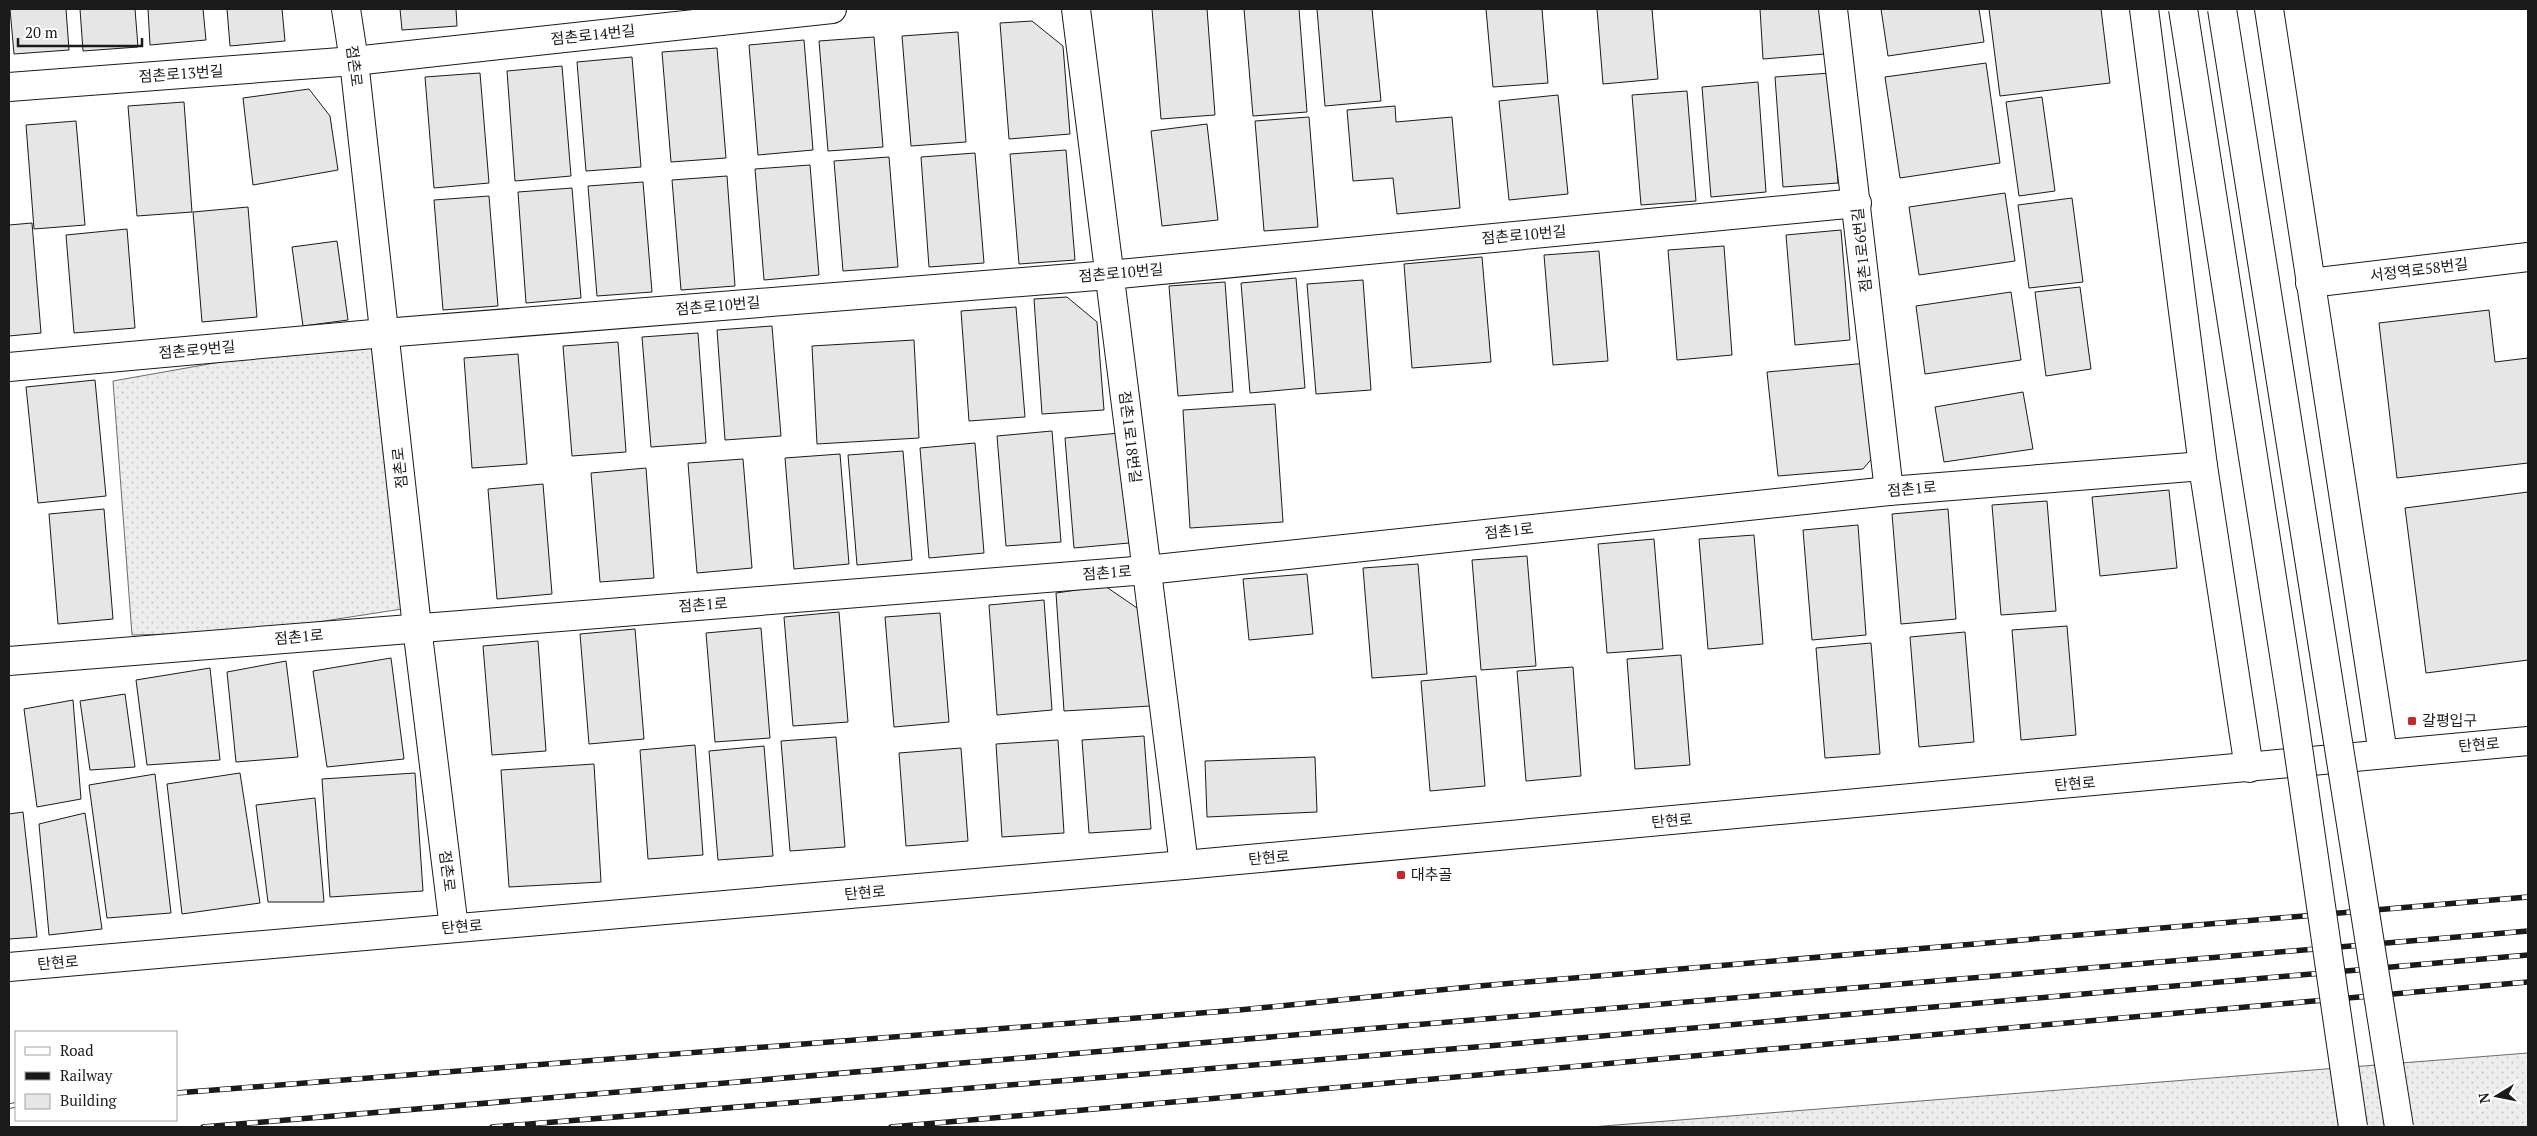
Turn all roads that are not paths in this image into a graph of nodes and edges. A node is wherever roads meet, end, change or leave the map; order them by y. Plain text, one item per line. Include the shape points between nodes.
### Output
1 (346, 9) edge
2 (832, 9) edge
3 (1076, 9) edge
4 (1833, 9) edge
5 (2144, 9) edge
6 (2183, 9) edge
7 (2222, 9) edge
8 (2269, 9) edge
9 (354, 61) junction
10 (9, 87) edge
11 (1857, 203) junction
12 (2528, 257) edge
13 (1109, 275) junction
14 (2310, 283) junction
15 (384, 333) junction
16 (9, 367) edge
17 (2203, 466) junction
18 (1889, 491) junction
19 (1147, 570) junction
20 (417, 627) junction
21 (9, 661) edge
22 (2528, 741) edge
23 (2383, 754) junction
24 (2249, 768) junction
25 (1184, 865) junction
26 (454, 928) junction
27 (9, 967) edge
28 (2353, 1127) edge
29 (2399, 1127) edge

1 - 9 street, 점촌로
2 - 9 street, 점촌로14번길
3 - 13 street, 점촌1로18번길
4 - 11 street, 점촌1로6번길
5 - 17 street
6 - 28 street, bridge via 2294,716
7 - 29 street, bridge
8 - 14 street
9 - 10 street, 점촌로13번길
9 - 15 street, 점촌로
11 - 13 street, 점촌로10번길
11 - 18 street, 점촌1로6번길
12 - 14 street, 서정역로58번길
13 - 15 street, 점촌로10번길
13 - 19 street, 점촌1로18번길
14 - 23 street
15 - 16 street, 점촌로9번길
15 - 20 street, 점촌로
17 - 18 street, 점촌1로
17 - 24 street
18 - 19 street, 점촌1로
19 - 20 street, 점촌1로
19 - 25 street, 점촌1로18번길
20 - 21 street, 점촌1로
20 - 26 street, 점촌로
22 - 23 street, 탄현로
23 - 24 street, 탄현로
24 - 25 street, 탄현로
25 - 26 street, 탄현로
26 - 27 street, 탄현로

